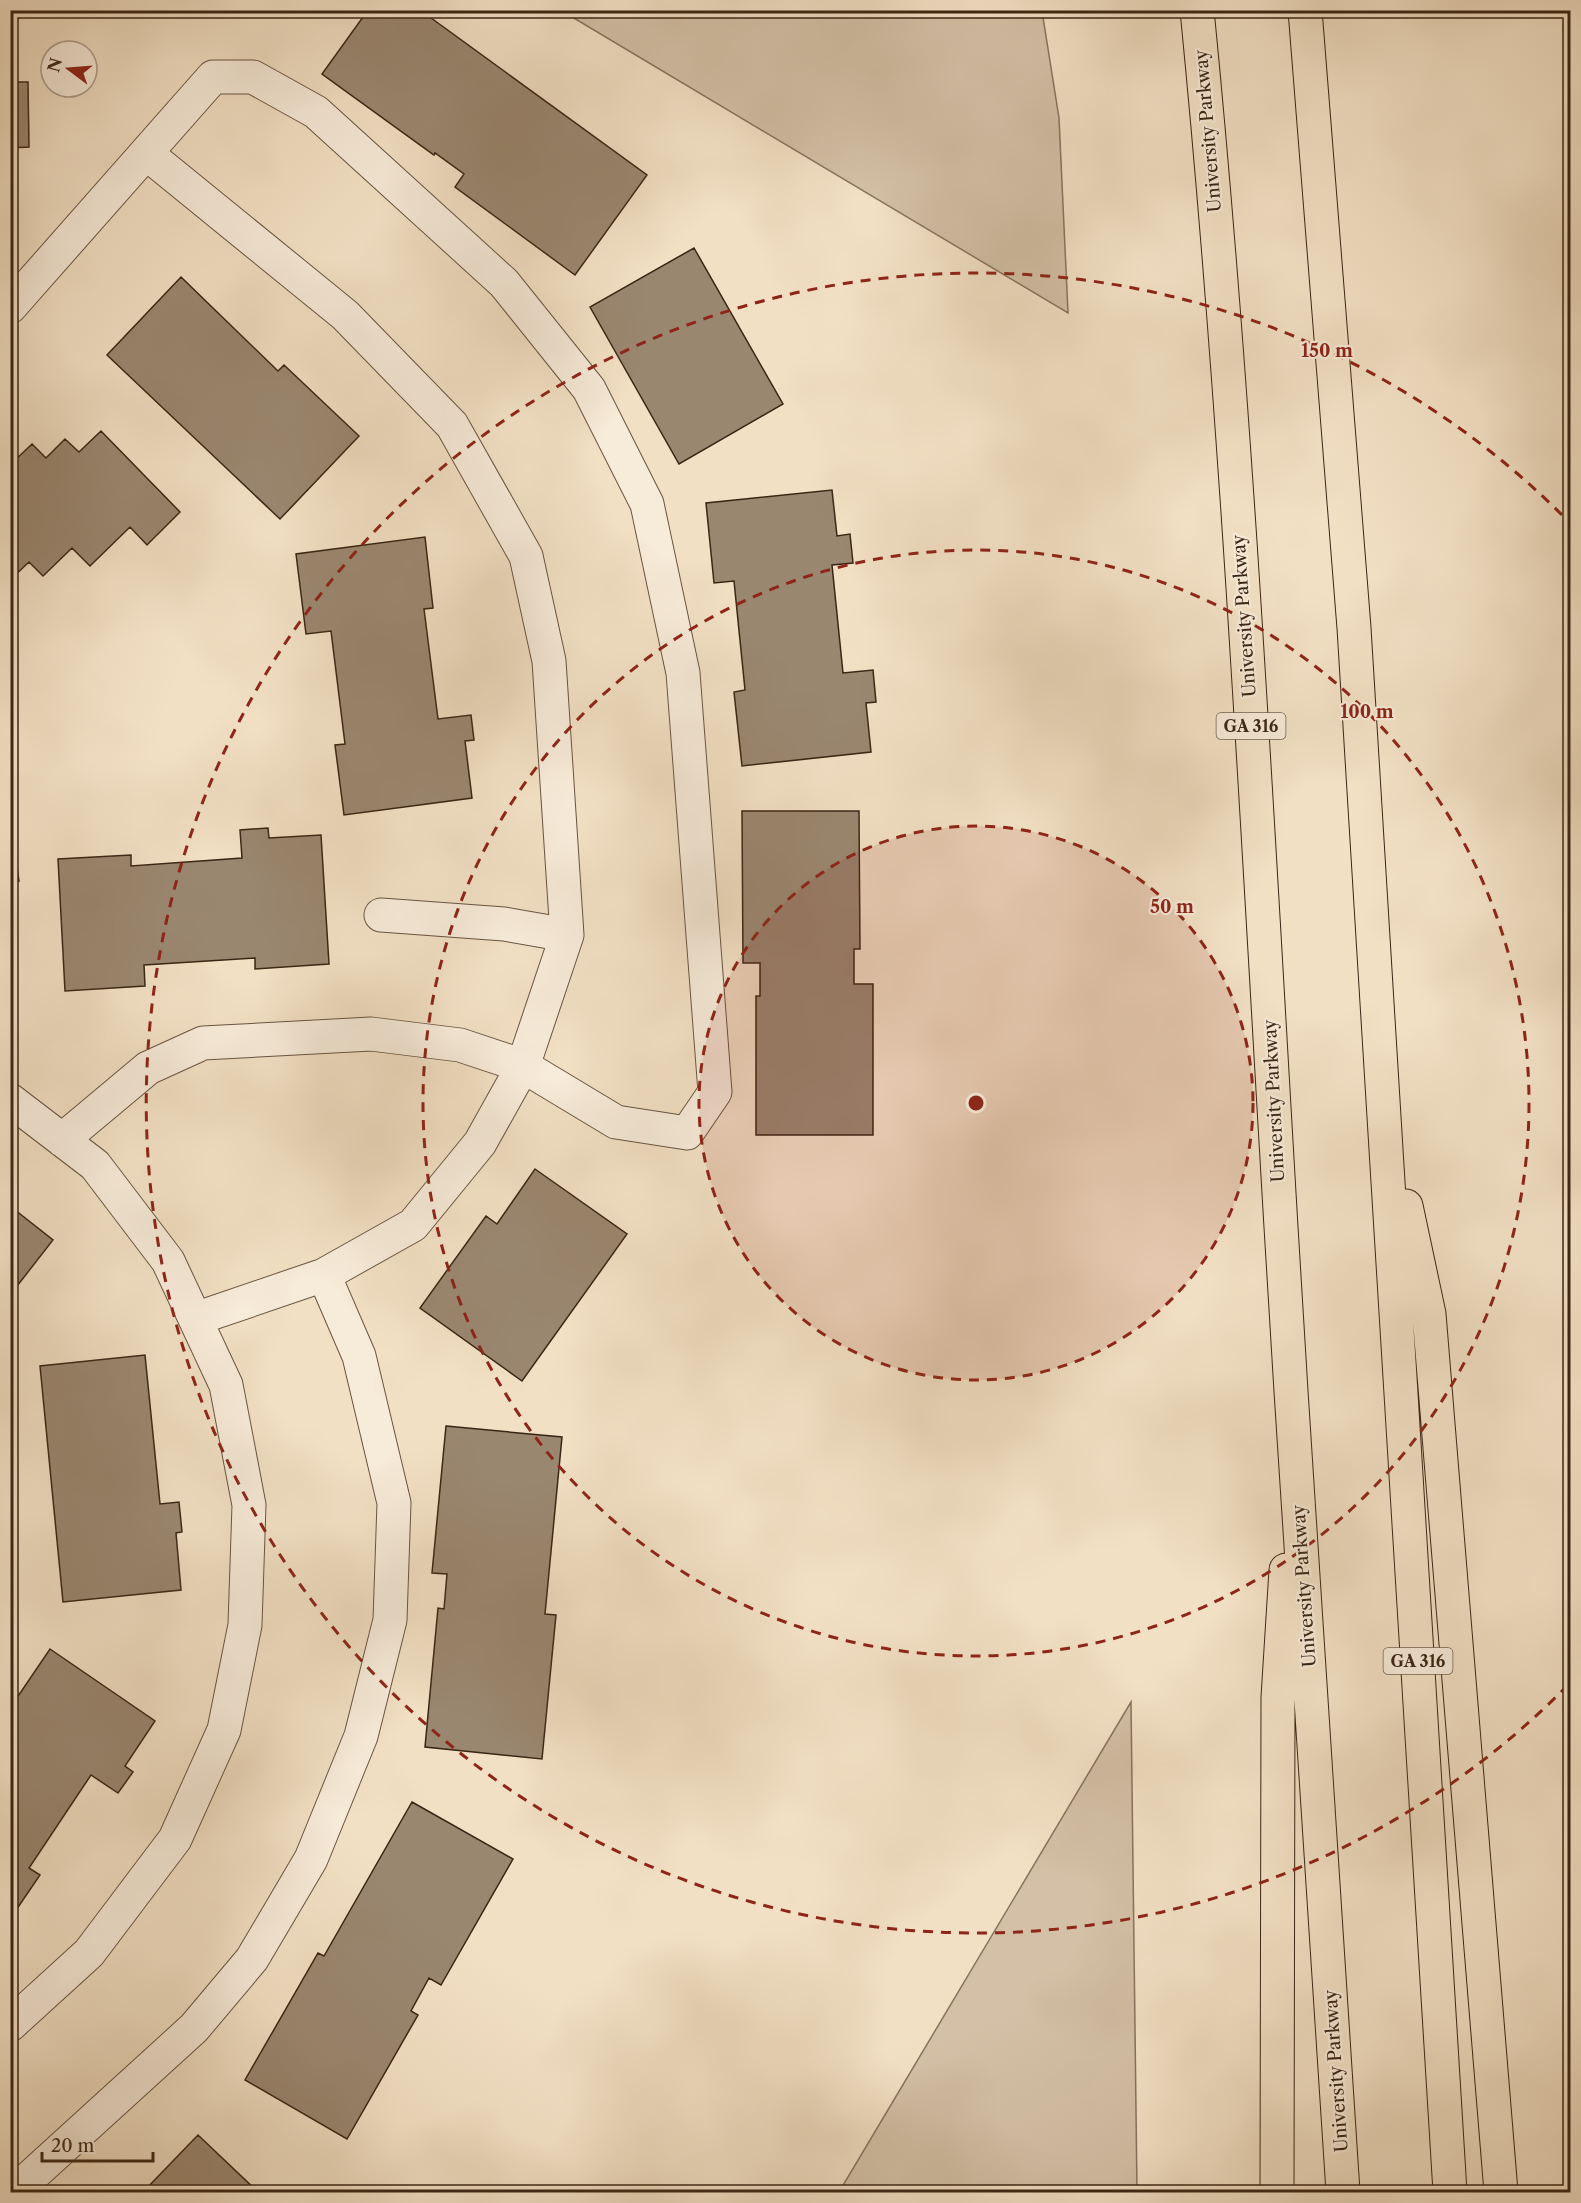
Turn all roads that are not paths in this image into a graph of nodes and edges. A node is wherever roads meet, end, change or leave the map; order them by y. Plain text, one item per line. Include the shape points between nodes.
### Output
1 (1197, 10) edge
2 (1305, 10) edge
3 (146, 153) junction
4 (10, 307) edge
5 (381, 915) dead end
6 (567, 935) junction
7 (523, 1066) junction
8 (10, 1100) edge
9 (1385, 1129) junction
10 (62, 1140) junction
11 (324, 1275) junction
12 (195, 1319) junction
13 (1294, 1442) junction
14 (10, 2025) edge
15 (14, 2193) edge
16 (1277, 2193) edge
17 (1343, 2193) edge
18 (1450, 2193) edge
19 (1501, 2193) edge

1 - 13 highway, University Parkway / GA 316 via 1225,331
2 - 9 highway, GA 316 via 1354,628
3 - 4 street
3 - 6 street via 345,315 452,425 526,556 549,662
3 - 7 street via 213,77 253,77 316,112 504,283 589,389 647,504 683,673 715,1092 687,1133 616,1122
5 - 6 street via 504,924
6 - 7 street
7 - 10 street via 460,1045 372,1035 203,1043 148,1068
7 - 11 street via 480,1143 413,1225
8 - 10 street
9 - 18 highway, GA 316
9 - 19 highway via 1409,1214 1429,1314
10 - 12 street via 94,1165 168,1262
11 - 12 street
11 - 15 street via 358,1356 394,1503 390,1620 361,1736 311,1859 252,1959 194,2028
12 - 14 street via 226,1386 249,1505 245,1626 225,1730 175,1839 89,1953
13 - 16 highway via 1278,1697
13 - 17 highway, University Parkway / GA 316

